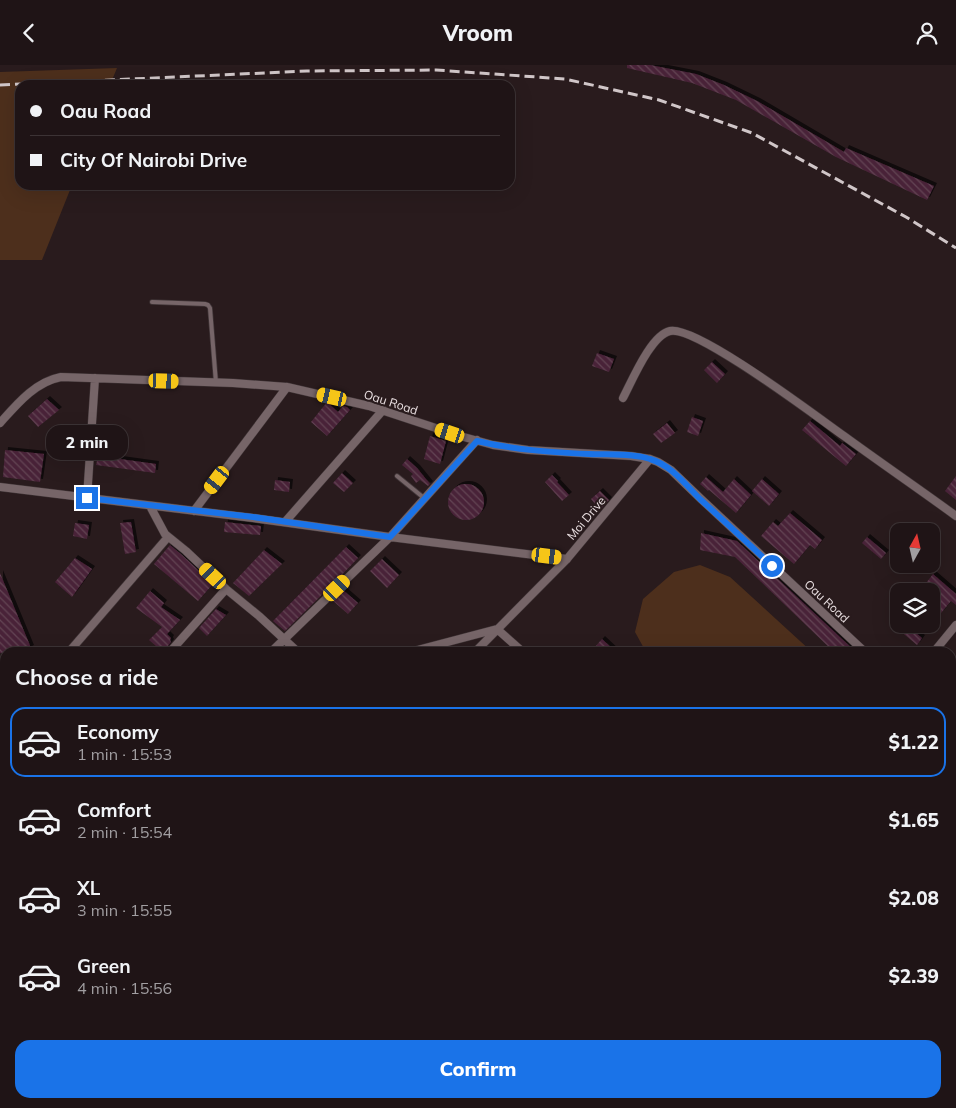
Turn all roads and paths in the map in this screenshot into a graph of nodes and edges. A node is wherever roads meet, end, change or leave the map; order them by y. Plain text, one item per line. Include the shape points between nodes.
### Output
1 (152, 302) dead end
2 (94, 378) junction
3 (216, 383) junction
4 (288, 387) junction
5 (623, 398) dead end
6 (382, 411) junction
7 (0, 423) edge
8 (477, 441) junction
9 (650, 459) junction
10 (397, 476) dead end
11 (0, 487) edge
12 (87, 498) junction
13 (424, 498) junction
14 (150, 506) junction
15 (194, 511) junction
16 (956, 516) edge
17 (285, 522) junction
18 (168, 537) junction
19 (390, 537) junction
20 (567, 559) junction
21 (226, 589) junction
22 (956, 625) edge
23 (497, 629) junction
24 (284, 639) junction
25 (73, 647) edge
26 (175, 647) edge
27 (276, 647) edge
28 (293, 647) edge
29 (429, 647) edge
30 (480, 647) edge
31 (517, 647) edge
32 (860, 647) edge
33 (938, 647) edge

1 - 3 lane via 208,305
2 - 3 street, Oau Road
2 - 7 street, Oau Road via 52,379 34,389
2 - 12 street
3 - 4 street, Oau Road
4 - 6 street, Oau Road
4 - 15 street
5 - 16 street via 656,339 668,331 685,333 764,379
6 - 8 street, Oau Road
6 - 17 street
8 - 9 street, Oau Road via 528,450
8 - 13 street
9 - 20 street, Moi Drive
9 - 32 street, Oau Road via 676,475
10 - 13 lane
11 - 12 street
12 - 14 street
13 - 19 street
14 - 15 street
14 - 18 street
15 - 17 street
17 - 19 street
18 - 21 street
18 - 25 street
19 - 20 street
19 - 24 street
20 - 23 street, Moi Drive
21 - 24 street
21 - 26 street
22 - 33 street
23 - 29 street
23 - 30 street, Moi Drive
23 - 31 street
24 - 27 street
24 - 28 street

